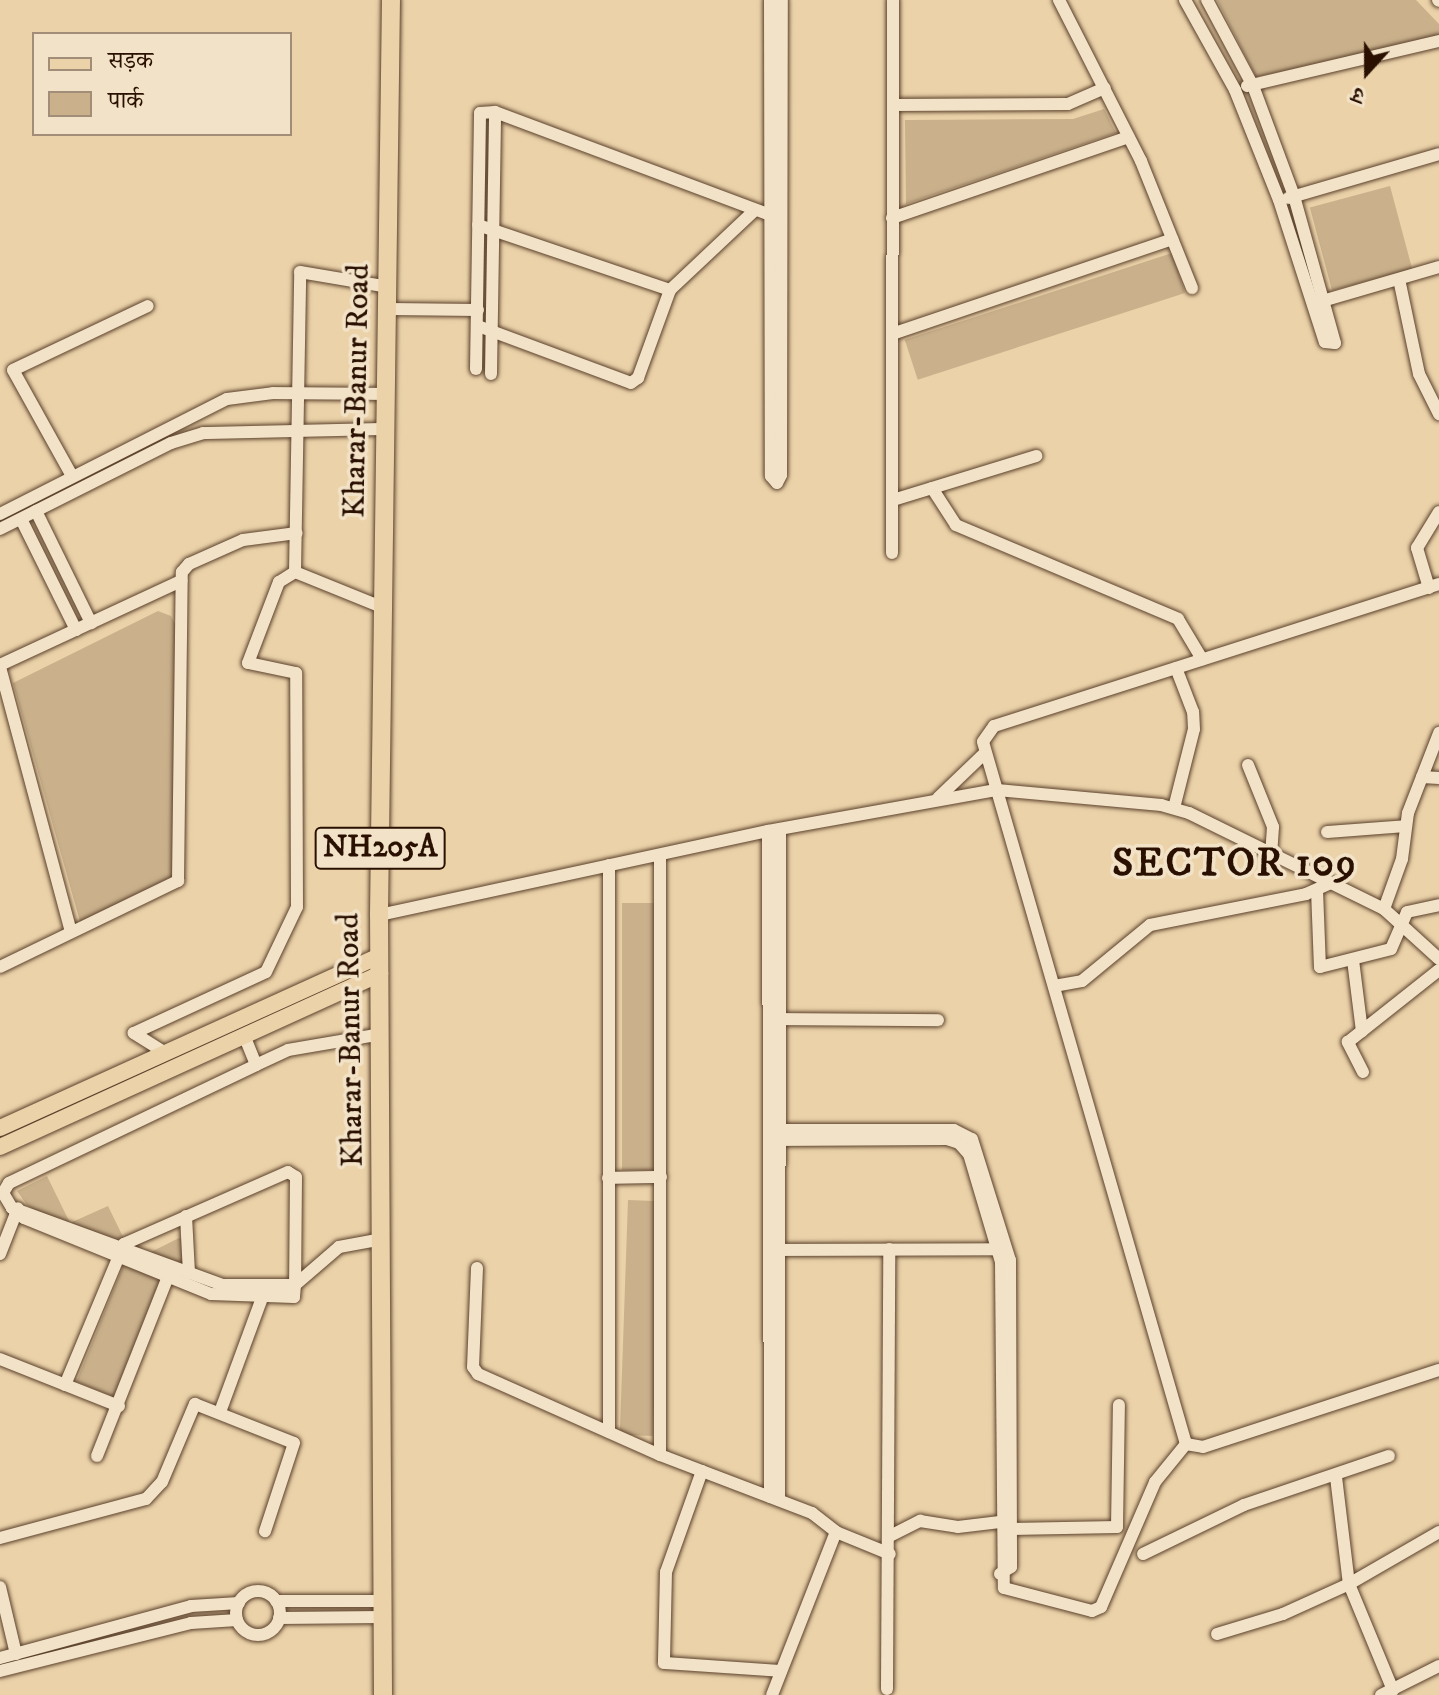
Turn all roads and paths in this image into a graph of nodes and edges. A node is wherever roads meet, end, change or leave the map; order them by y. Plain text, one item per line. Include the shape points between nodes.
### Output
1 (391, 0) edge
2 (770, 0) edge
3 (782, 0) edge
4 (893, 0) edge
5 (1059, 0) edge
6 (1185, 0) edge
7 (1207, 0) edge
8 (1439, 41) edge
9 (1253, 85) junction
10 (1105, 88) junction
11 (1234, 89) junction
12 (893, 105) junction
13 (1129, 137) junction
14 (1439, 154) edge
15 (1294, 196) junction
16 (1279, 200) junction
17 (755, 210) junction
18 (770, 215) junction
19 (892, 218) junction
20 (485, 227) junction
21 (1172, 239) junction
22 (1439, 267) edge
23 (1399, 279) junction
24 (389, 287) junction
25 (1192, 288) dead end
26 (670, 290) junction
27 (1319, 302) junction
28 (148, 306) dead end
29 (389, 309) junction
30 (478, 310) junction
31 (478, 326) junction
32 (776, 327) junction
33 (492, 329) junction
34 (892, 334) junction
35 (476, 369) dead end
36 (491, 374) dead end
37 (297, 393) junction
38 (387, 394) junction
39 (1435, 397) edge
40 (1439, 414) edge
41 (297, 428) junction
42 (386, 429) junction
43 (1036, 456) dead end
44 (72, 476) junction
45 (932, 488) junction
46 (893, 500) junction
47 (36, 511) junction
48 (1439, 512) edge
49 (0, 514) edge
50 (21, 519) junction
51 (0, 529) edge
52 (297, 533) junction
53 (892, 553) dead end
54 (295, 572) junction
55 (181, 581) junction
56 (1434, 586) edge
57 (384, 608) junction
58 (91, 623) junction
59 (76, 630) junction
60 (1202, 659) junction
61 (0, 666) edge
62 (1176, 668) junction
63 (1439, 733) edge
64 (985, 753) junction
65 (1248, 765) dead end
66 (1422, 777) junction
67 (1439, 778) edge
68 (997, 790) junction
69 (938, 798) junction
70 (1174, 808) junction
71 (1406, 826) junction
72 (774, 830) junction
73 (1327, 832) dead end
74 (1271, 853) junction
75 (660, 856) junction
76 (609, 865) junction
77 (1331, 883) junction
78 (1317, 890) junction
79 (1439, 905) edge
80 (1384, 909) junction
81 (379, 915) junction
82 (1402, 920) junction
83 (71, 932) junction
84 (1439, 959) edge
85 (1353, 960) junction
86 (380, 965) junction
87 (0, 967) edge
88 (1439, 970) edge
89 (1054, 986) junction
90 (775, 1019) junction
91 (938, 1020) dead end
92 (1362, 1031) junction
93 (382, 1034) junction
94 (244, 1035) junction
95 (164, 1052) junction
96 (256, 1065) junction
97 (1363, 1072) dead end
98 (0, 1128) edge
99 (774, 1135) junction
100 (0, 1147) edge
101 (661, 1177) junction
102 (608, 1178) junction
103 (16, 1209) junction
104 (186, 1216) junction
105 (382, 1239) junction
106 (889, 1249) junction
107 (774, 1250) junction
108 (1003, 1250) junction
109 (119, 1251) junction
110 (0, 1254) edge
111 (477, 1268) dead end
112 (170, 1271) junction
113 (189, 1273) junction
114 (295, 1285) junction
115 (262, 1298) junction
116 (0, 1359) edge
117 (1439, 1370) edge
118 (65, 1385) junction
119 (1119, 1405) dead end
120 (119, 1406) junction
121 (220, 1412) junction
122 (609, 1432) junction
123 (1186, 1444) junction
124 (660, 1455) junction
125 (97, 1456) dead end
126 (1389, 1456) dead end
127 (702, 1471) junction
128 (1336, 1477) junction
129 (774, 1498) junction
130 (1006, 1526) junction
131 (265, 1531) dead end
132 (836, 1532) junction
133 (1439, 1532) edge
134 (890, 1536) junction
135 (0, 1538) edge
136 (890, 1554) junction
137 (1143, 1554) dead end
138 (1349, 1584) junction
139 (0, 1587) edge
140 (276, 1601) junction
141 (239, 1603) junction
142 (381, 1609) junction
143 (279, 1618) junction
144 (237, 1620) junction
145 (1217, 1634) dead end
146 (16, 1654) junction
147 (0, 1658) edge
148 (1439, 1666) edge
149 (0, 1671) edge
150 (781, 1671) junction
151 (887, 1689) dead end
152 (1387, 1693) edge
153 (383, 1695) edge
154 (772, 1695) edge

1 - 24 highway, Kharar-Banur Road / NH205A
2 - 18 street
3 - 32 street
4 - 12 street
5 - 10 street
6 - 11 street
7 - 9 street
8 - 9 street
9 - 11 street
9 - 15 street
10 - 12 street via 1068,104
10 - 13 street
11 - 16 street
12 - 19 street
13 - 19 street
13 - 21 street
14 - 15 street
15 - 16 street
15 - 27 street
16 - 27 street
17 - 18 street
17 - 20 street via 495,112 478,117
17 - 26 street
18 - 32 street
19 - 34 street
20 - 26 street
20 - 30 street
20 - 33 street
21 - 25 street
21 - 34 street
22 - 23 street
23 - 27 street
23 - 39 street via 1412,349
24 - 29 highway, Kharar-Banur Road / NH205A
24 - 37 street via 300,272
26 - 33 street via 638,378 631,383
28 - 44 street via 13,370
29 - 30 street
29 - 38 highway, Kharar-Banur Road / NH205A
30 - 31 street
31 - 33 street
31 - 35 street
32 - 32 street via 777,483 771,476
33 - 36 street
34 - 46 street
37 - 38 street
37 - 41 street
37 - 44 street via 227,399
38 - 42 highway, Kharar-Banur Road / NH205A
39 - 40 street
41 - 42 street
41 - 47 street via 188,437
41 - 52 street
42 - 57 highway, Kharar-Banur Road / NH205A
43 - 45 street
44 - 49 street
45 - 46 street
45 - 60 street via 956,525 1178,619
46 - 53 street
47 - 50 street
47 - 58 street
48 - 56 street via 1417,548
50 - 51 street
50 - 59 street
52 - 54 street
52 - 55 street via 232,544 189,564
54 - 57 street
54 - 95 street via 279,582 248,663 254,668 291,669 297,676 294,917 266,972 134,1033
55 - 58 street
55 - 83 street via 181,876 174,886
56 - 60 street
57 - 81 highway, Kharar-Banur Road / NH205A
58 - 59 street
59 - 61 street
60 - 62 street
61 - 83 street
62 - 64 street via 994,726 984,738
62 - 70 street via 1194,729
63 - 66 street
64 - 68 street
64 - 69 street
65 - 74 street via 1273,827
66 - 67 street
66 - 71 street
68 - 69 street
68 - 70 street
68 - 89 street
69 - 72 street
70 - 74 street
71 - 73 street
71 - 80 street via 1402,859
72 - 75 street
72 - 90 street
74 - 77 street
75 - 76 street
75 - 101 street
76 - 81 street
76 - 102 street
77 - 78 street
77 - 80 street
78 - 85 street via 1318,965
78 - 89 street via 1150,925 1082,981
79 - 82 street via 1413,909
80 - 82 street
81 - 86 highway, Kharar-Banur Road / NH205A
82 - 84 street
82 - 85 street via 1391,949
83 - 87 street
85 - 92 street
86 - 93 highway, Kharar-Banur Road / NH205A
86 - 94 main road
86 - 95 main road
88 - 92 street
89 - 123 street
90 - 91 street
90 - 99 street
92 - 97 street via 1348,1046
93 - 96 street via 288,1050
93 - 105 highway, Kharar-Banur Road / NH205A
94 - 96 street
94 - 100 main road
95 - 98 main road
96 - 103 street via 9,1183 3,1193
99 - 107 street
99 - 108 street via 954,1130 969,1134
101 - 102 street
101 - 124 street
102 - 122 street
103 - 109 street
103 - 110 street
104 - 109 street
104 - 113 street
104 - 114 street via 283,1172 292,1173
105 - 114 street via 339,1247
105 - 142 highway, Kharar-Banur Road / NH205A
106 - 107 street
106 - 108 street
106 - 134 street
107 - 129 street
108 - 130 street
109 - 112 street
109 - 118 street
111 - 122 street via 475,1371
112 - 113 street
112 - 115 street via 219,1296
112 - 120 street
113 - 114 street via 222,1285
114 - 115 street via 294,1297
115 - 121 street
116 - 118 street
117 - 123 street via 1203,1447
118 - 120 street
119 - 130 street via 1117,1527
120 - 125 street
121 - 131 street via 294,1443
121 - 135 street via 192,1406 162,1482 146,1499
122 - 124 street
123 - 130 street via 1155,1482 1101,1607 1092,1611 1004,1588 1000,1574
124 - 127 street
126 - 128 street
127 - 129 street
127 - 150 street via 666,1572 664,1663
128 - 137 street via 1244,1505
128 - 138 street
129 - 132 street via 819,1517
130 - 134 street via 920,1521
132 - 136 street
132 - 150 street
133 - 138 street
134 - 136 street
136 - 151 street
138 - 145 street via 1283,1614
138 - 152 street
139 - 146 street
140 - 141 street via 254,1592
140 - 142 street
140 - 143 street
141 - 144 street
141 - 146 street via 191,1606
142 - 143 street
142 - 153 highway, Kharar-Banur Road / NH205A
143 - 144 street via 261,1635 249,1633
144 - 149 street via 191,1623
146 - 147 street
148 - 152 street
150 - 154 street

